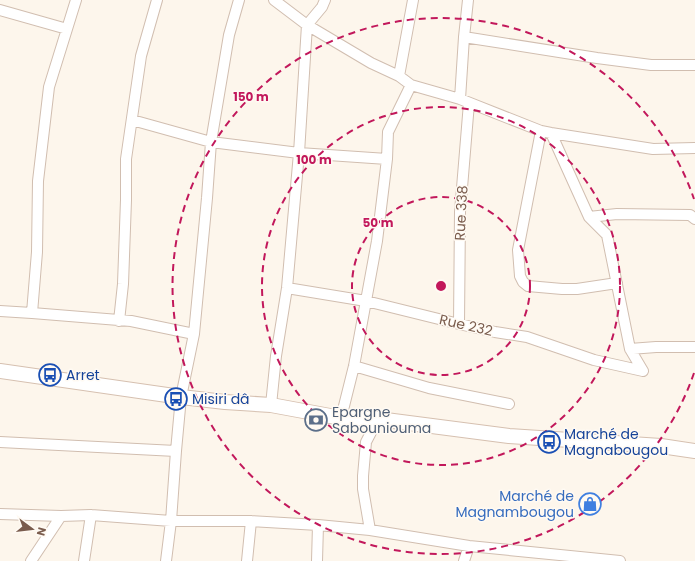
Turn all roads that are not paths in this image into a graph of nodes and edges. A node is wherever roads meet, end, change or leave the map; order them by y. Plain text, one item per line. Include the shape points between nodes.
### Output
1 (76, 0) edge
2 (158, 0) edge
3 (239, 0) edge
4 (274, 0) edge
5 (325, 0) edge
6 (413, 0) edge
7 (468, 0) edge
8 (0, 10) edge
9 (307, 25) junction
10 (67, 29) junction
11 (464, 37) junction
12 (695, 65) edge
13 (399, 76) junction
14 (411, 85) junction
15 (464, 101) junction
16 (132, 120) junction
17 (546, 132) junction
18 (211, 142) junction
19 (695, 148) edge
20 (299, 153) junction
21 (387, 159) junction
22 (589, 217) junction
23 (695, 219) edge
24 (617, 282) junction
25 (287, 288) junction
26 (366, 301) junction
27 (0, 311) edge
28 (32, 313) junction
29 (119, 321) junction
30 (459, 324) junction
31 (194, 334) junction
32 (695, 347) edge
33 (630, 349) junction
34 (354, 366) junction
35 (0, 371) edge
36 (181, 397) junction
37 (509, 404) dead end
38 (271, 405) junction
39 (341, 418) junction
40 (378, 419) junction
41 (0, 442) edge
42 (176, 451) junction
43 (695, 451) edge
44 (0, 514) edge
45 (91, 515) junction
46 (61, 516) junction
47 (172, 521) junction
48 (251, 521) junction
49 (318, 525) junction
50 (370, 530) junction
51 (468, 546) junction
52 (538, 557) edge
53 (32, 561) edge
54 (84, 561) edge
55 (166, 561) edge
56 (247, 561) edge
57 (318, 561) edge
58 (464, 561) edge
59 (620, 561) edge

1 - 10 street
2 - 16 street via 141,56
3 - 18 street via 230,35
4 - 9 street
5 - 9 street
6 - 13 street
7 - 11 street, Rue 338
8 - 10 street
9 - 13 street via 371,63
9 - 20 street
10 - 28 street via 49,87 38,181 37,252
11 - 12 street via 651,65
11 - 15 street, Rue 338
13 - 14 street
14 - 15 street
14 - 21 street via 388,132
15 - 17 street
15 - 30 street, Rue 338
16 - 18 street
16 - 29 street via 126,159 123,284
17 - 19 street via 653,149
17 - 22 street
17 - 24 street via 518,250 522,282 528,286 578,289
18 - 20 street
18 - 31 street
20 - 21 street
20 - 25 street
21 - 26 street via 378,241
22 - 23 street via 617,214 690,215
22 - 24 street via 607,235
24 - 33 street
25 - 26 street, Rue 232
25 - 38 street
26 - 30 street, Rue 232
26 - 34 street
27 - 28 street
28 - 29 street
29 - 31 street
30 - 33 street, Rue 232 via 527,337 594,360 643,371
31 - 36 street
32 - 33 street
34 - 37 street via 430,388
34 - 39 street
35 - 36 street
36 - 38 street
36 - 42 street
38 - 39 street
39 - 40 street
40 - 43 street via 509,436 661,446
40 - 50 street via 366,442 363,476
41 - 42 street
42 - 47 street
44 - 46 street
45 - 46 street
45 - 47 street
45 - 54 street
46 - 53 street
47 - 48 street
47 - 55 street
48 - 49 street
48 - 56 street
49 - 50 street
49 - 57 street
50 - 51 street
51 - 52 street
51 - 58 street
52 - 59 street

